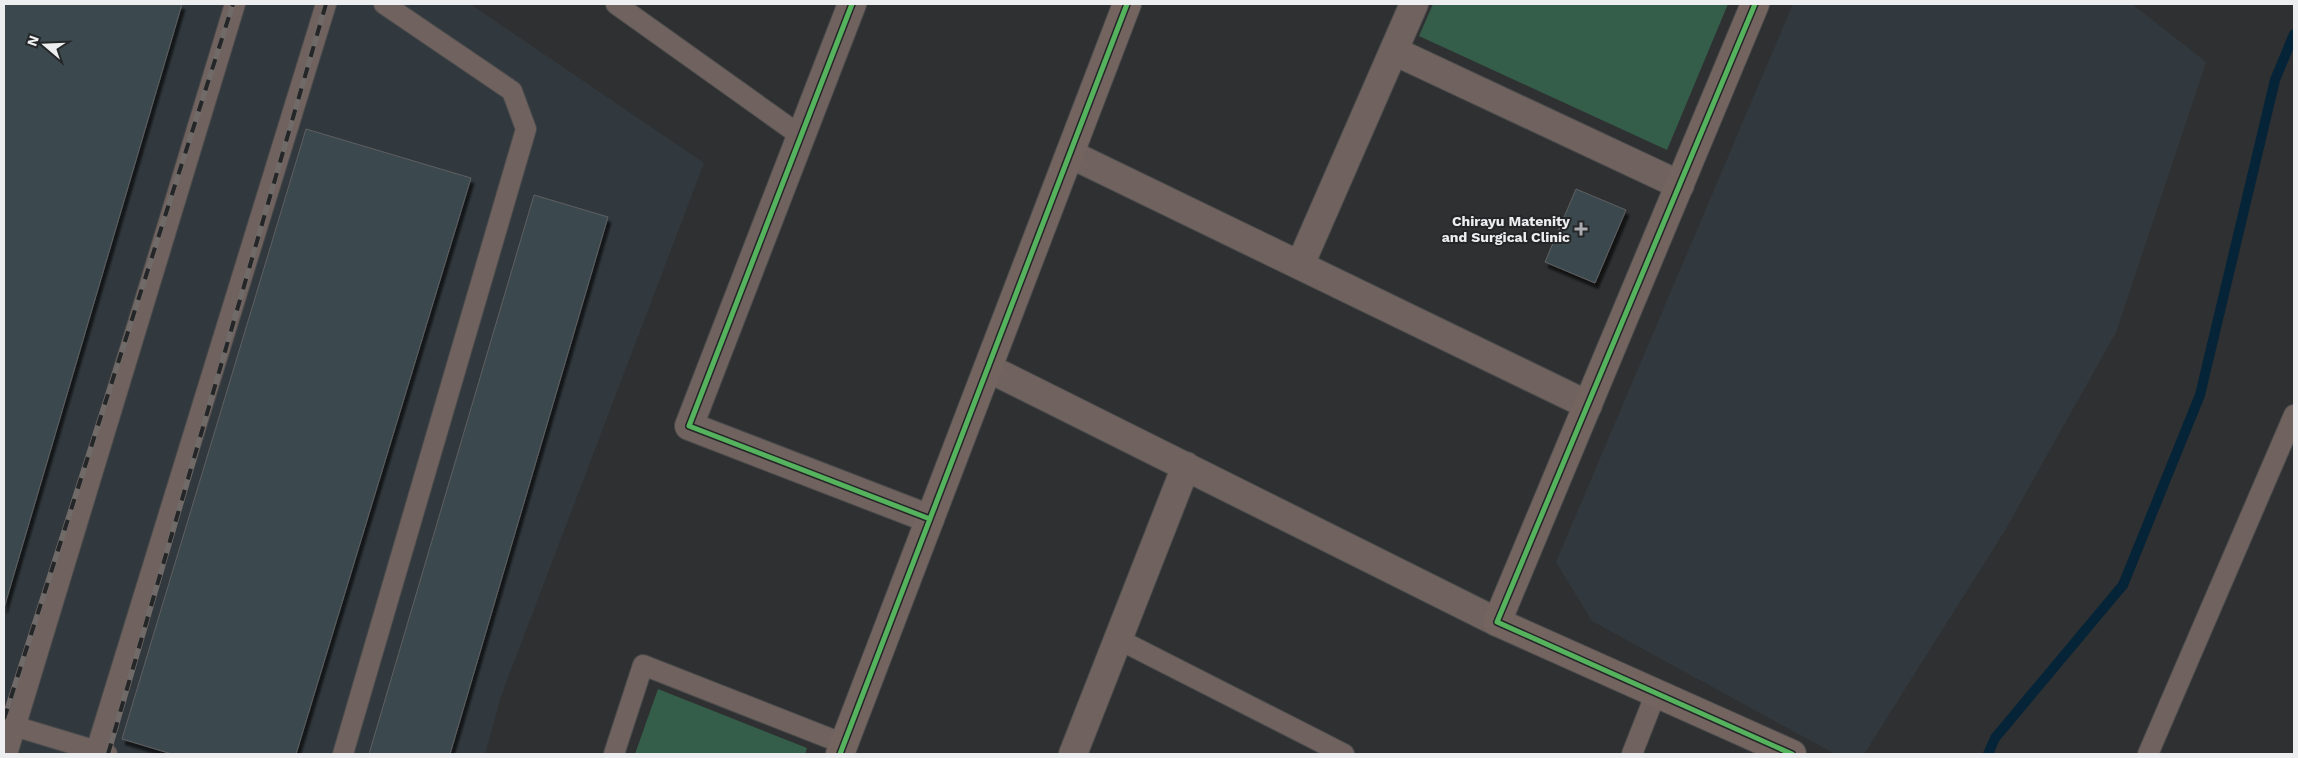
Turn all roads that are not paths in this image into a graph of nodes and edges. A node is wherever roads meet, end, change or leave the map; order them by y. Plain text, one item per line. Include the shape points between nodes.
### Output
1 (235, 4) edge
2 (326, 4) edge
3 (384, 4) edge
4 (616, 4) edge
5 (852, 4) edge
6 (1127, 4) edge
7 (1414, 4) edge
8 (1755, 4) edge
9 (640, 11) edge
10 (1394, 51) junction
11 (801, 136) junction
12 (1070, 154) junction
13 (1680, 185) junction
14 (1300, 266) junction
15 (988, 368) junction
16 (1588, 405) junction
17 (2294, 415) edge
18 (1186, 466) junction
19 (930, 519) junction
20 (1497, 622) junction
21 (1118, 639) junction
22 (1656, 693) junction
23 (10, 726) edge
24 (842, 749) edge
25 (100, 753) edge
26 (7, 754) edge
27 (343, 754) edge
28 (614, 754) edge
29 (1073, 754) edge
30 (1344, 754) edge
31 (1632, 754) edge
32 (1792, 754) edge
33 (2148, 754) edge

1 - 23 lane
2 - 25 lane
3 - 27 lane via 512,91 526,129
4 - 9 lane
5 - 11 street
6 - 12 street
7 - 10 street
8 - 13 street
9 - 11 lane
10 - 13 street
10 - 14 street
11 - 19 street via 689,426
12 - 14 street
12 - 15 street
13 - 16 street
14 - 16 street
15 - 18 street
15 - 19 street
16 - 20 street
17 - 33 lane
18 - 20 street
18 - 21 street
19 - 24 street
20 - 22 street
21 - 29 street
21 - 30 lane
22 - 31 lane
22 - 32 street
23 - 25 lane
23 - 26 lane
24 - 28 lane via 643,665

